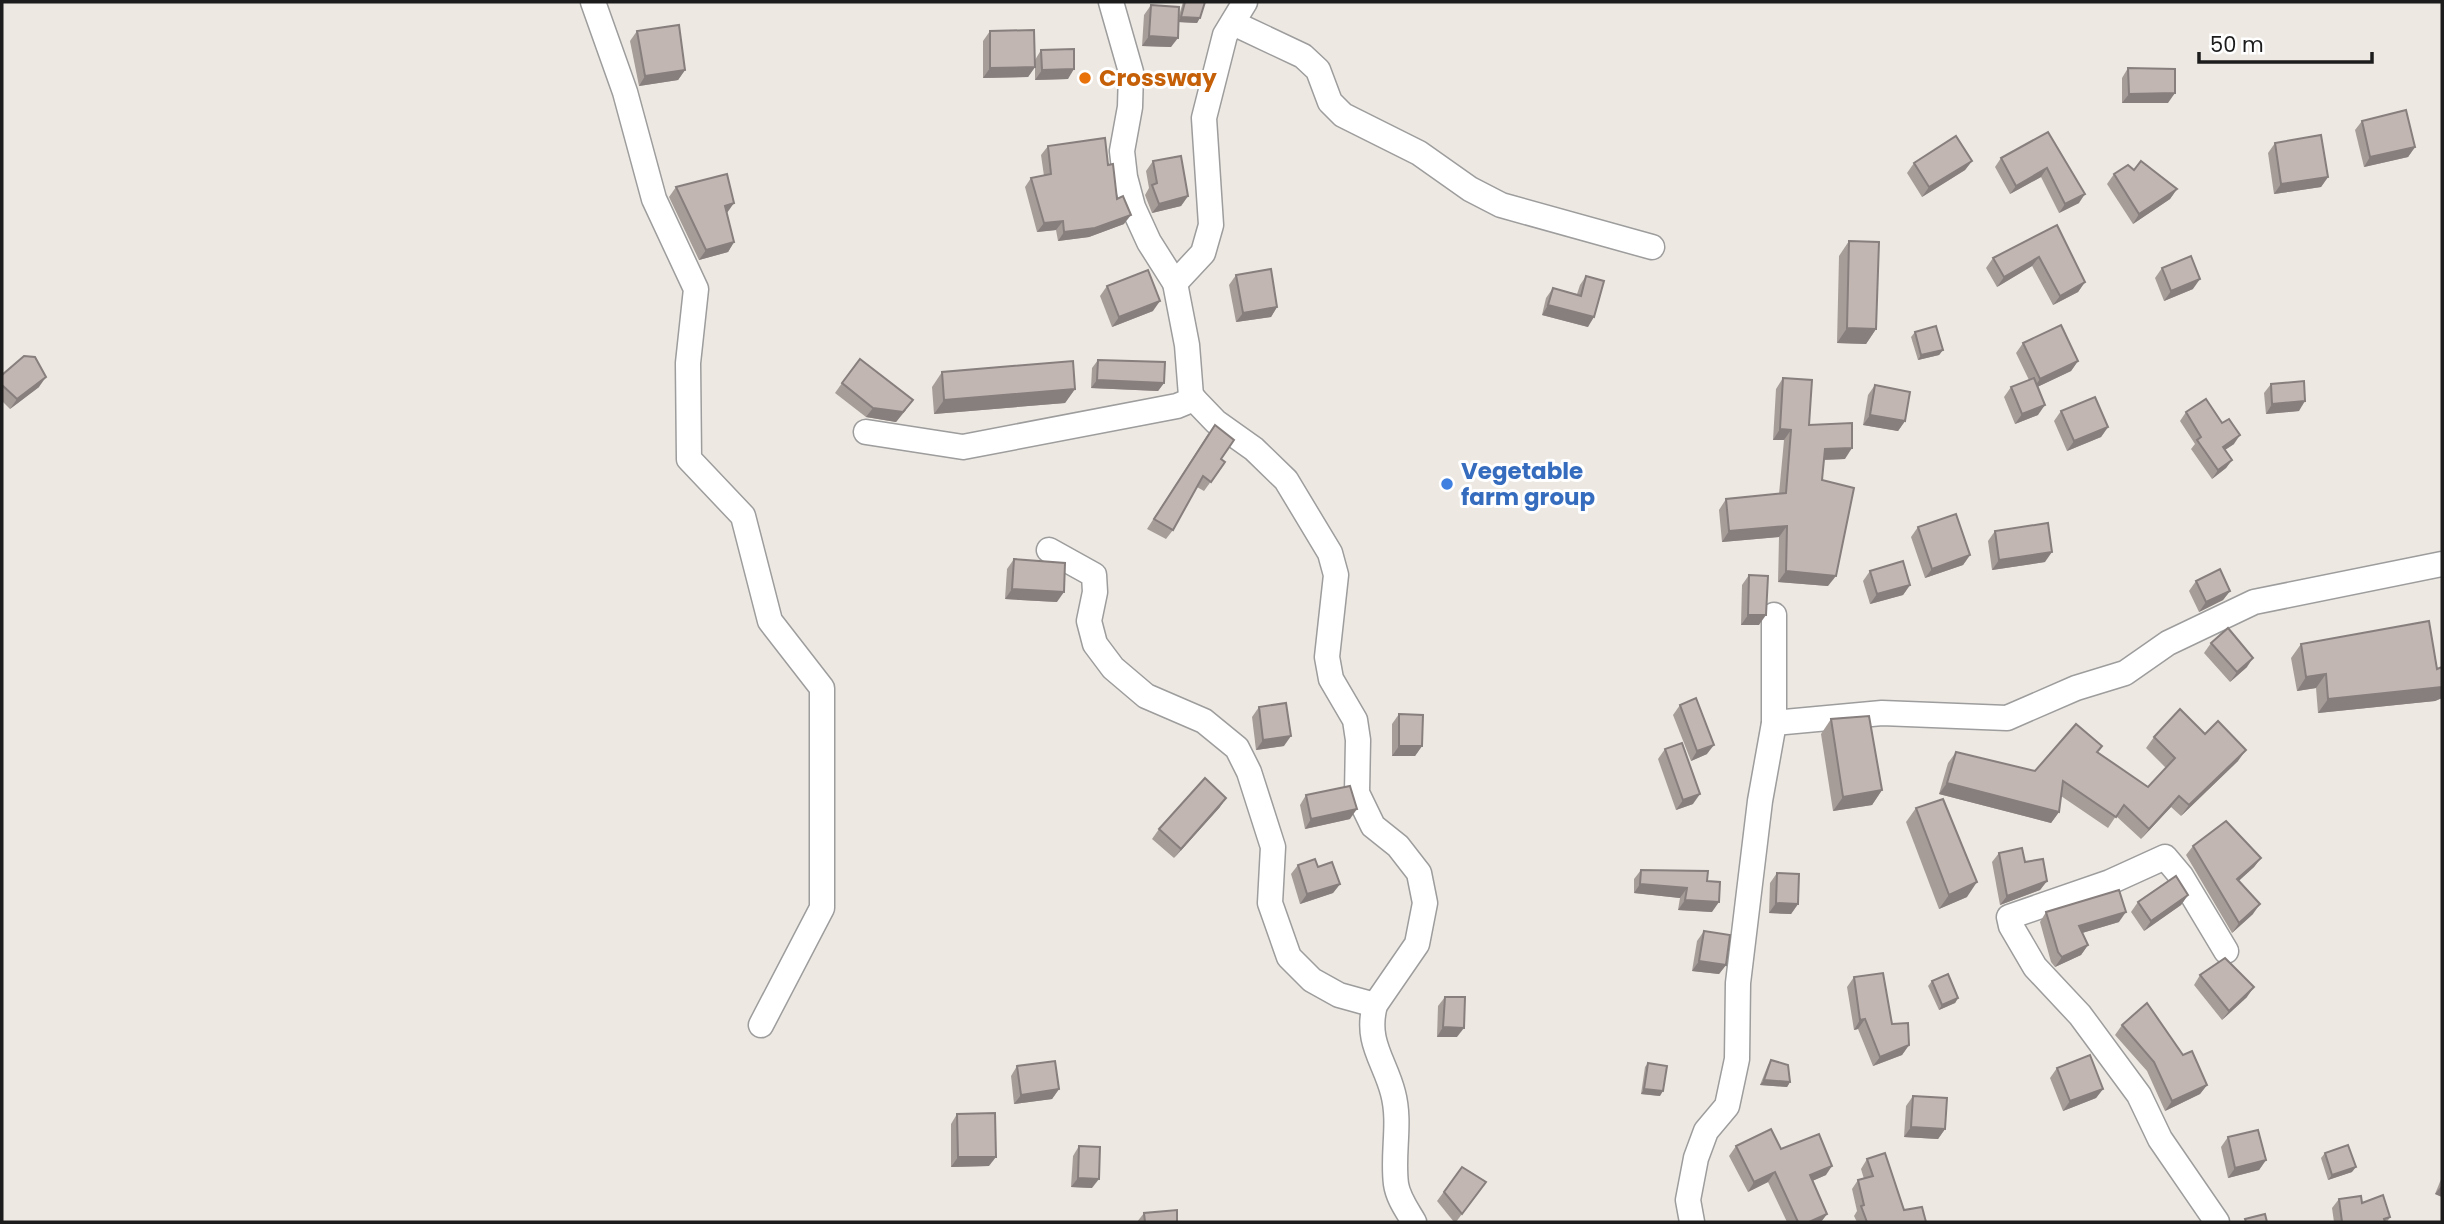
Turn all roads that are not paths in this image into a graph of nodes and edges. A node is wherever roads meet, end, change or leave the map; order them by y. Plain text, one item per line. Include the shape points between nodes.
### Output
1 (593, 2) edge
2 (1111, 2) edge
3 (1239, 12) edge
4 (1653, 247) dead end
5 (1175, 283) junction
6 (1194, 399) junction
7 (866, 432) dead end
8 (1049, 550) dead end
9 (2442, 564) edge
10 (1774, 615) dead end
11 (1774, 723) junction
12 (2226, 951) dead end
13 (1375, 1006) junction
14 (761, 1025) dead end
15 (1414, 1222) edge
16 (1692, 1222) edge
17 (2217, 1222) edge

1 - 14 street via 625,92 654,199 695,289 688,363 689,459 743,516 770,621 822,688 822,908
2 - 5 street via 1131,72 1122,151 1125,177 1149,242
3 - 4 street via 1318,70 1330,102 1343,115 1419,153 1470,189 1501,205
3 - 5 street via 1225,35 1204,118 1211,225 1203,253
5 - 6 street
6 - 7 street via 963,447
6 - 13 street via 1286,480 1331,553 1336,575 1326,657 1331,679 1355,720 1357,793 1373,826 1413,861 1425,903 1418,944
8 - 13 street via 1094,575 1089,621 1095,644 1113,668 1146,696 1204,721 1237,748 1273,847 1270,903 1289,957 1312,980 1339,995
9 - 11 street via 2255,602 2168,643 2125,673 2007,718 1882,713
10 - 11 street
11 - 16 street via 1738,983 1737,1059 1727,1107 1706,1131 1696,1158 1688,1200
12 - 17 street via 2165,857 2110,882 2009,916 2035,967 2080,1015 2139,1095 2160,1139
13 - 15 street via 1375,1052 1393,1091 1398,1120 1396,1184

